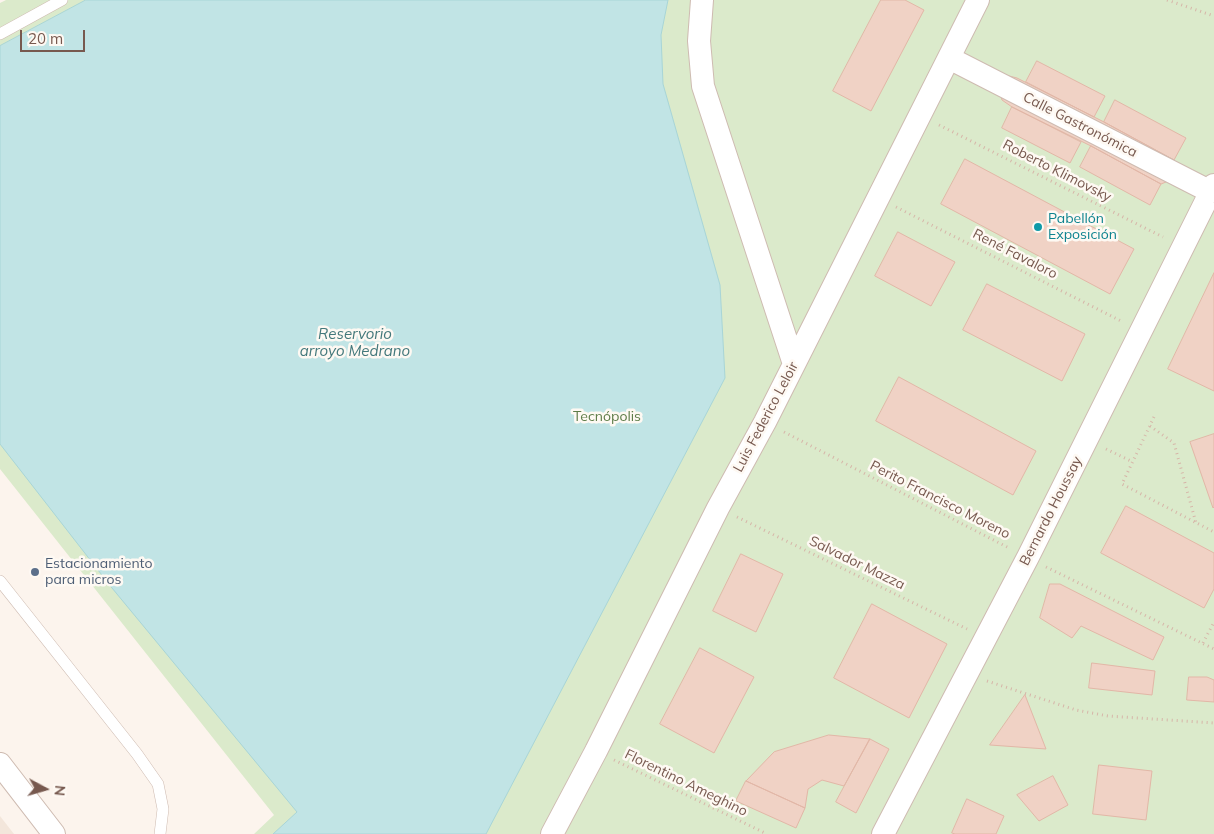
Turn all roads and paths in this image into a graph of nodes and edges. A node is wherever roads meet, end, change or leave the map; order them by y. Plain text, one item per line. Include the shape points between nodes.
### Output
1 (62, 0) edge
2 (702, 0) edge
3 (978, 0) edge
4 (1167, 0) edge
5 (1214, 16) edge
6 (0, 34) edge
7 (949, 58) junction
8 (920, 115) junction
9 (1212, 188) edge
10 (878, 198) junction
11 (1183, 247) junction
12 (1141, 331) junction
13 (794, 364) junction
14 (1154, 417) dead end
15 (764, 422) junction
16 (1150, 426) junction
17 (1086, 440) junction
18 (1133, 462) junction
19 (718, 508) junction
20 (1196, 523) junction
21 (1214, 532) edge
22 (1028, 557) junction
23 (0, 581) edge
24 (1214, 622) edge
25 (986, 638) junction
26 (1203, 643) junction
27 (1214, 649) edge
28 (969, 671) junction
29 (1214, 723) edge
30 (596, 751) junction
31 (0, 764) edge
32 (54, 834) edge
33 (160, 834) edge
34 (552, 834) edge
35 (767, 834) edge
36 (883, 834) edge

1 - 6 lane
2 - 13 street via 699,41 704,86
3 - 7 street, Luis Federico Leloir
4 - 5 path
7 - 8 street, Luis Federico Leloir
7 - 9 street, Calle Gastronómica
8 - 10 street, Luis Federico Leloir
8 - 11 path, Roberto Klimovsky
9 - 11 street, Bernardo Houssay
10 - 12 path, René Favaloro
10 - 13 street, Luis Federico Leloir
11 - 12 street, Bernardo Houssay
12 - 17 street, Bernardo Houssay
13 - 15 street, Luis Federico Leloir
14 - 16 path
15 - 19 street, Luis Federico Leloir
15 - 22 path, Perito Francisco Moreno
16 - 18 path
16 - 20 path via 1174,443
17 - 18 path
17 - 22 street, Bernardo Houssay
18 - 20 path via 1122,484
19 - 25 path, Salvador Mazza
19 - 30 street, Luis Federico Leloir
20 - 21 path
22 - 25 street, Bernardo Houssay
22 - 26 path, Perito Francisco Moreno
23 - 33 lane via 158,784 163,809
24 - 26 path
25 - 28 street, Bernardo Houssay
26 - 27 path, Perito Francisco Moreno
28 - 29 path via 992,683 1076,710 1108,716
28 - 36 street, Bernardo Houssay
30 - 34 street, Luis Federico Leloir
30 - 35 path, Florentino Ameghino
31 - 32 street

